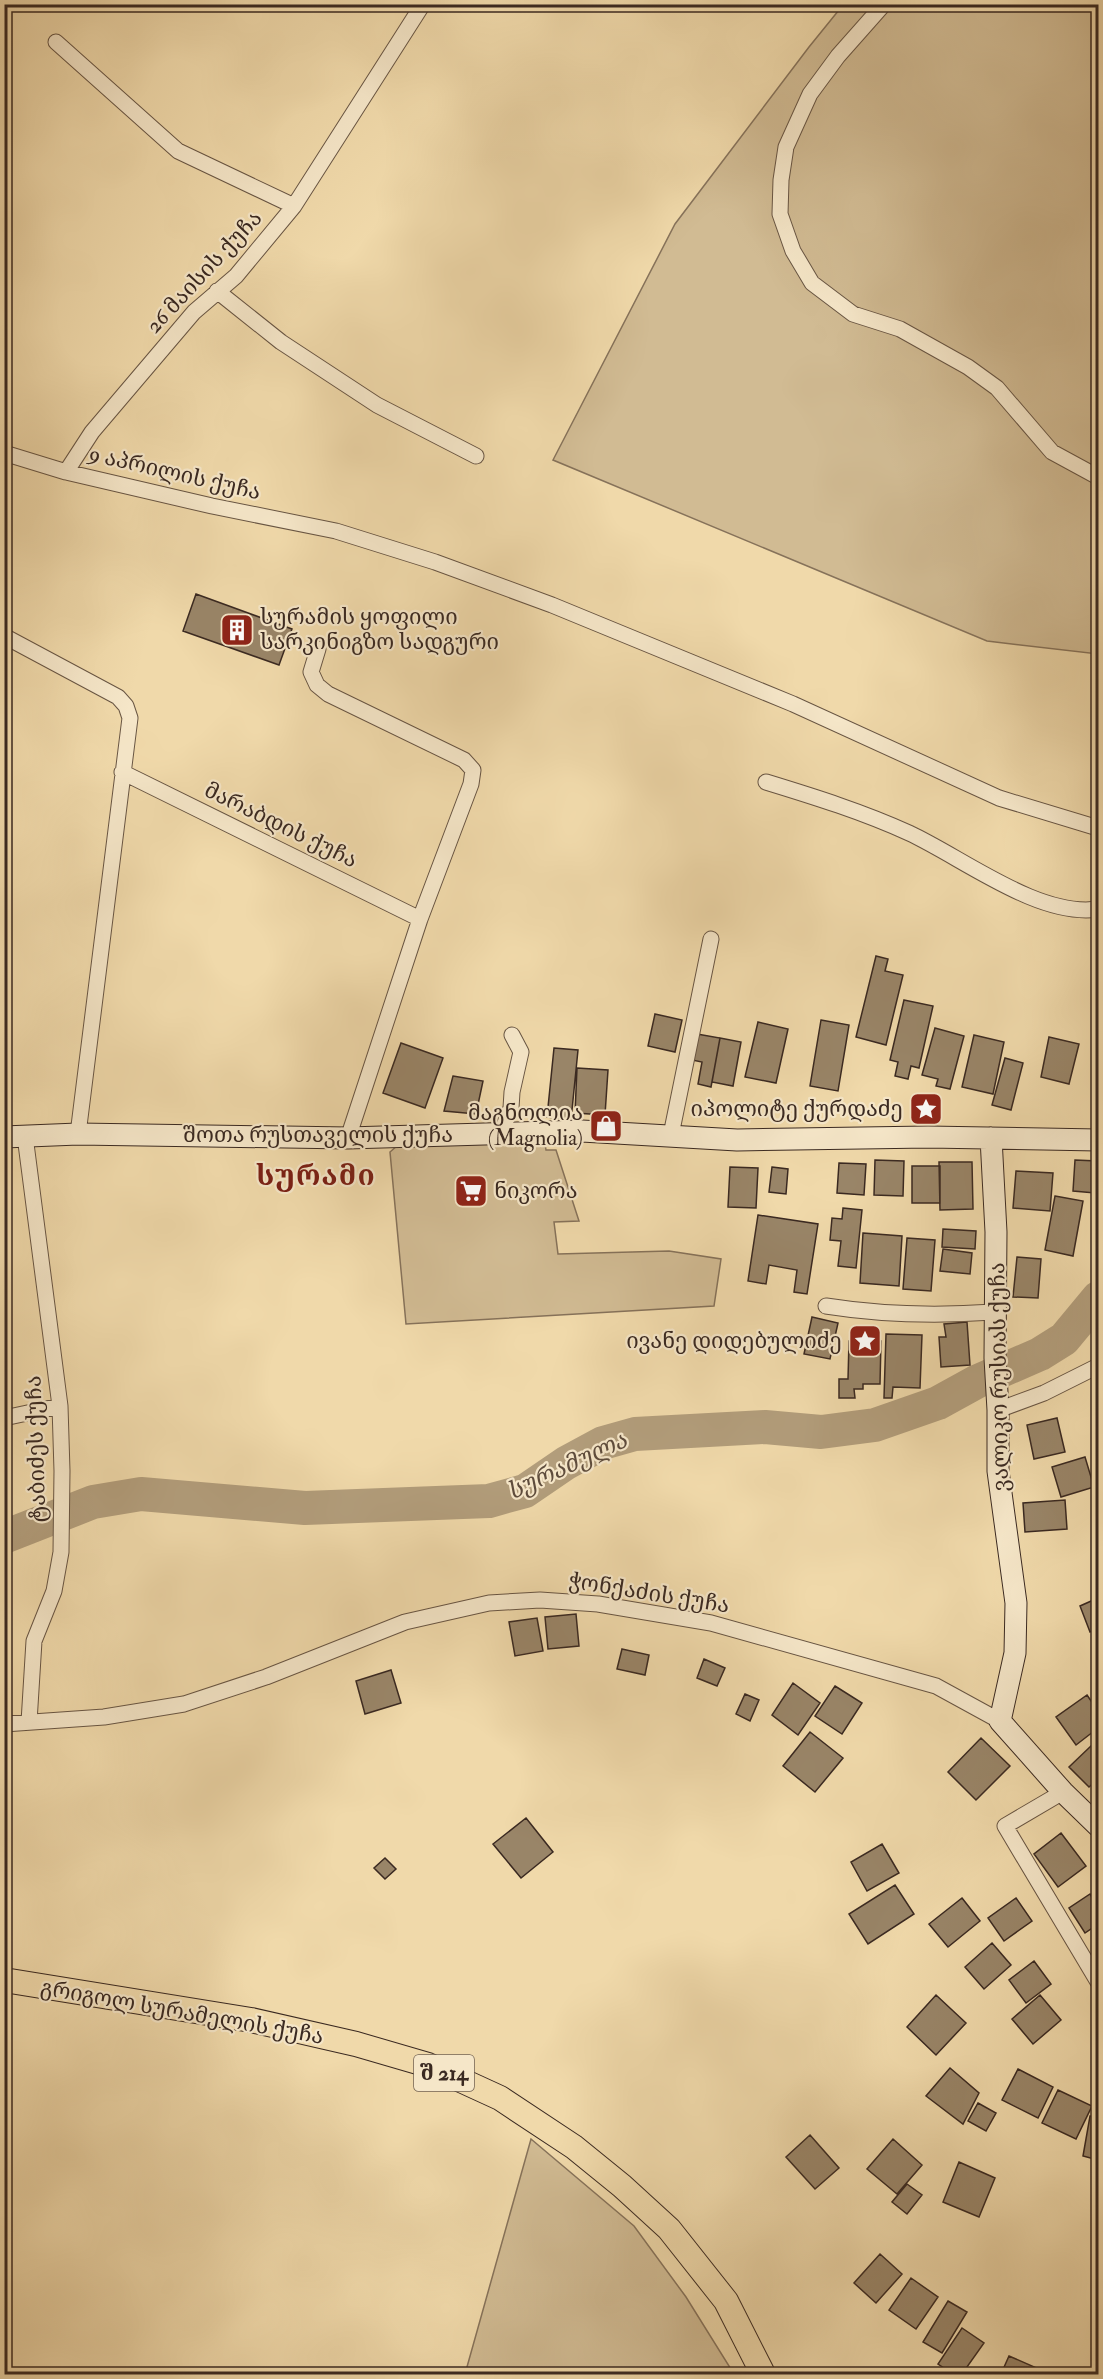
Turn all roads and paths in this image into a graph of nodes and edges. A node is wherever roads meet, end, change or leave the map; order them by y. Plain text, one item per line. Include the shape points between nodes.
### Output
1 (423, 4) edge
2 (884, 4) edge
3 (56, 42) dead end
4 (294, 206) junction
5 (218, 291) junction
6 (4, 453) edge
7 (476, 456) dead end
8 (66, 472) junction
9 (1098, 477) edge
10 (4, 636) edge
11 (318, 649) dead end
12 (122, 772) junction
13 (766, 782) dead end
14 (1098, 828) edge
15 (1098, 909) edge
16 (420, 919) junction
17 (711, 939) dead end
18 (512, 1035) dead end
19 (501, 1133) junction
20 (78, 1134) junction
21 (671, 1135) junction
22 (15, 1136) edge
23 (348, 1138) junction
24 (991, 1138) junction
25 (1098, 1140) edge
26 (826, 1306) dead end
27 (994, 1312) junction
28 (1098, 1366) edge
29 (60, 1406) junction
30 (998, 1406) junction
31 (4, 1418) edge
32 (29, 1722) junction
33 (1000, 1722) junction
34 (4, 1724) edge
35 (1063, 1792) junction
36 (1098, 1826) edge
37 (4, 1980) edge
38 (1098, 1982) edge
39 (763, 2374) edge

1 - 4 street, 26 მაისის ქუჩა
2 - 9 street via 810,94 786,147 780,214 793,251 812,283 854,314 900,329 968,368 997,388 1052,452
3 - 4 street via 177,151
4 - 5 street, 26 მაისის ქუჩა via 236,276
5 - 7 street via 281,342 377,405
5 - 8 street, 26 მაისის ქუჩა via 194,312 121,397
6 - 8 street, 9 აპრილის ქუჩა
8 - 14 street, 9 აპრილის ქუჩა via 336,531 435,562 552,605 793,704 999,798
10 - 12 street via 118,697 126,706 130,718
11 - 16 street via 311,672 317,685 328,694 464,760 473,771
12 - 16 street, მარაბდის ქუჩა
12 - 20 street
13 - 15 street via 847,807 910,833 1031,898 1082,912
16 - 23 street
17 - 21 street
18 - 19 street via 521,1052 511,1108
19 - 21 street, შოთა რუსთაველის ქუჩა
19 - 23 street, შოთა რუსთაველის ქუჩა
20 - 22 street, შოთა რუსთაველის ქუჩა
20 - 23 street, შოთა რუსთაველის ქუჩა
21 - 24 street, შოთა რუსთაველის ქუჩა via 737,1140
22 - 29 street, ტაბიძეს ქუჩა
24 - 25 street, შოთა რუსთაველის ქუჩა
24 - 27 street, ვალიკო რუსიას ქუჩა via 996,1232
26 - 27 street via 874,1313
27 - 30 street, ვალიკო რუსიას ქუჩა
28 - 30 street via 1044,1394
29 - 31 street
29 - 32 street, ტაბიძეს ქუჩა via 61,1552 54,1591 34,1641
30 - 33 street, ვალიკო რუსიას ქუჩა via 998,1471 1016,1603 1015,1653
32 - 33 street, ჭონქაძის ქუჩა via 104,1717 184,1704 266,1677 405,1622 489,1603 540,1600 598,1604 711,1623 936,1686
32 - 34 street, ჭონქაძის ქუჩა
33 - 35 street
35 - 36 street
35 - 38 street via 1005,1826
37 - 39 main road, გრიგოლ სურამელის ქუჩა / შ 214 via 251,2019 428,2065 500,2098 574,2147 669,2229 726,2301

